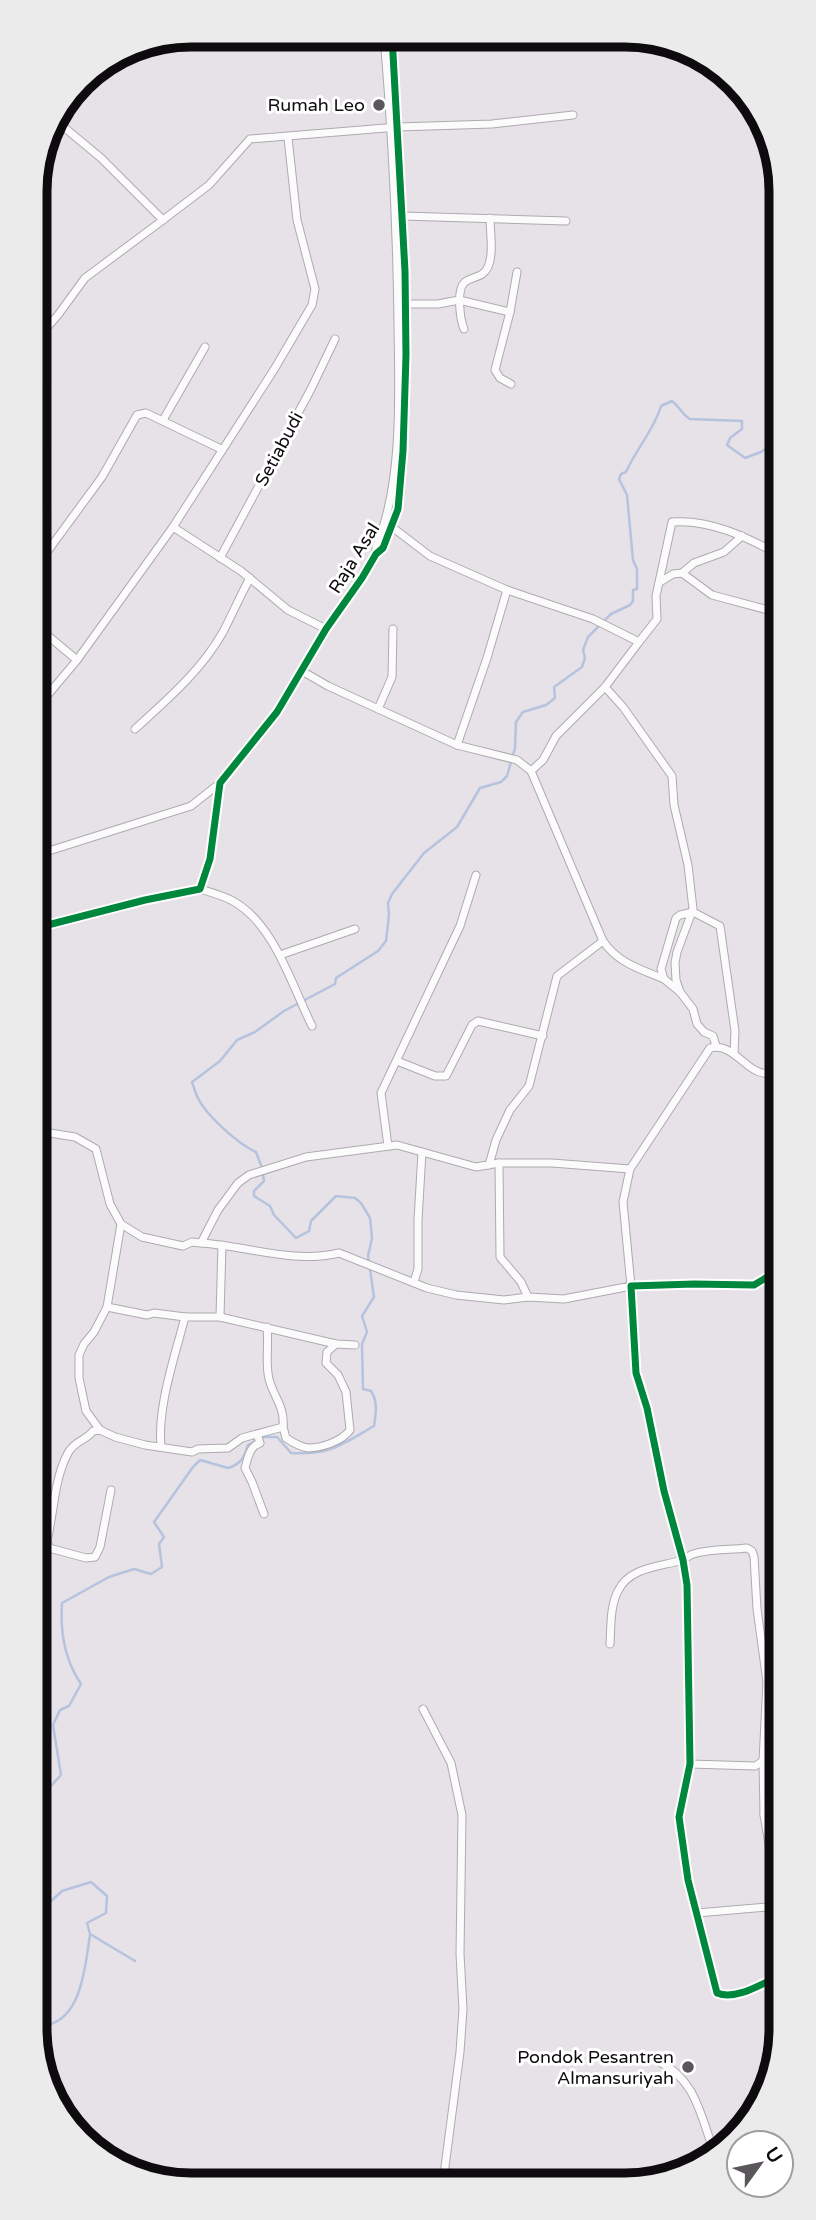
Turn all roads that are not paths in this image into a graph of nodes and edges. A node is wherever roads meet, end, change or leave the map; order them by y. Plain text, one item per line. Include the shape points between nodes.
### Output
1 (385, 48) edge
2 (391, 48) edge
3 (573, 115) dead end
4 (63, 126) edge
5 (394, 128) junction
6 (288, 138) junction
7 (402, 216) junction
8 (490, 218) junction
9 (163, 220) junction
10 (566, 221) dead end
11 (517, 272) dead end
12 (459, 300) junction
13 (401, 304) junction
14 (510, 312) junction
15 (48, 326) edge
16 (464, 328) dead end
17 (335, 339) dead end
18 (205, 347) dead end
19 (511, 384) dead end
20 (163, 421) junction
21 (221, 449) junction
22 (173, 527) junction
23 (392, 527) junction
24 (742, 536) junction
25 (769, 549) edge
26 (48, 552) edge
27 (376, 554) junction
28 (220, 558) junction
29 (682, 573) junction
30 (250, 578) junction
31 (660, 582) junction
32 (506, 590) junction
33 (769, 610) edge
34 (326, 629) junction
35 (393, 629) dead end
36 (48, 636) edge
37 (639, 642) junction
38 (77, 660) junction
39 (302, 671) junction
40 (604, 687) junction
41 (48, 695) edge
42 (377, 709) junction
43 (135, 729) dead end
44 (457, 745) junction
45 (531, 771) junction
46 (220, 783) junction
47 (48, 851) edge
48 (476, 875) dead end
49 (200, 889) junction
50 (693, 912) junction
51 (48, 925) edge
52 (355, 929) dead end
53 (603, 941) junction
54 (280, 954) junction
55 (664, 979) junction
56 (680, 992) junction
57 (312, 1026) dead end
58 (543, 1037) junction
59 (716, 1046) junction
60 (734, 1053) junction
61 (397, 1061) junction
62 (769, 1074) edge
63 (47, 1133) edge
64 (387, 1146) junction
65 (422, 1152) junction
66 (499, 1163) junction
67 (489, 1165) junction
68 (629, 1169) junction
69 (121, 1224) junction
70 (201, 1243) junction
71 (222, 1245) junction
72 (768, 1276) edge
73 (414, 1282) junction
74 (631, 1286) junction
75 (528, 1297) junction
76 (107, 1307) junction
77 (185, 1317) junction
78 (220, 1317) junction
79 (267, 1327) junction
80 (336, 1344) junction
81 (355, 1345) dead end
82 (284, 1427) junction
83 (100, 1430) junction
84 (258, 1438) junction
85 (161, 1447) junction
86 (111, 1490) dead end
87 (264, 1514) dead end
88 (47, 1540) edge
89 (47, 1542) edge
90 (683, 1560) junction
91 (610, 1644) dead end
92 (767, 1682) joint
93 (423, 1709) dead end
94 (763, 1761) junction
95 (690, 1764) junction
96 (768, 1814) edge
97 (764, 1815) junction
98 (768, 1839) edge
99 (768, 1908) edge
100 (697, 1913) junction
101 (768, 1981) edge
102 (658, 2061) dead end
103 (711, 2143) edge
104 (444, 2173) edge

1 - 5 street, Raja Asal
2 - 5 street, Raja Asal
3 - 5 street
4 - 9 street
5 - 6 street
5 - 7 street, Raja Asal
5 - 13 street, Raja Asal
6 - 9 street via 247,141 209,185
6 - 21 street via 297,219 314,296 275,368
7 - 8 street
7 - 13 street, Raja Asal
8 - 10 street
8 - 12 street via 489,266 463,284
9 - 15 street via 85,278
11 - 14 street
12 - 13 street
12 - 14 street
12 - 16 street
13 - 23 street, Raja Asal via 403,451
13 - 27 street, Raja Asal via 396,450 390,502
14 - 19 street via 495,370
17 - 28 street, Setiabudi
18 - 20 street
20 - 21 street
20 - 26 street via 146,413 137,415 102,477
21 - 22 street
22 - 28 street
22 - 38 street
23 - 27 street, Raja Asal
23 - 32 street via 430,556
24 - 25 street
24 - 29 street via 724,552
24 - 31 street via 714,526 672,522
27 - 34 street, Raja Asal
28 - 30 street
29 - 31 street
29 - 33 street via 712,595
30 - 34 street via 274,601
30 - 43 street via 212,648 184,684
31 - 37 street via 657,619
32 - 37 street via 593,619
32 - 44 street
34 - 39 street, Raja Asal
35 - 42 street via 392,677
36 - 38 street
37 - 40 street
38 - 41 street
39 - 42 street
39 - 46 street, Raja Asal via 268,726
40 - 45 street via 556,736
40 - 50 street via 672,776
42 - 44 street
44 - 45 street via 517,760
45 - 53 street
46 - 47 street, Raja Asal via 191,806
46 - 49 street via 210,859
48 - 61 street via 460,926
49 - 51 street
49 - 54 street via 248,911
50 - 55 street via 680,915 673,923 661,968
50 - 56 street via 675,963
50 - 60 street via 720,926
52 - 54 street
53 - 55 street via 624,963
53 - 58 street via 557,976
54 - 57 street
55 - 56 street
56 - 59 street via 693,1009 697,1024 713,1036
58 - 61 street via 478,1021 446,1076
58 - 67 street via 529,1086 510,1110
59 - 60 street
59 - 68 street via 706,1051
60 - 62 street via 755,1071
61 - 64 street via 381,1093
63 - 69 street via 75,1137 96,1149 110,1204
64 - 65 street
64 - 70 street via 306,1157 250,1175 230,1192
65 - 67 street via 476,1167
65 - 73 street
66 - 67 street
66 - 68 street
66 - 75 street via 499,1257
68 - 74 street via 623,1202
69 - 70 street via 142,1237 183,1246
69 - 76 street
70 - 71 street
71 - 73 street via 297,1258 339,1253
71 - 78 street
72 - 74 street via 754,1285
73 - 75 street via 456,1295 504,1300
74 - 75 street via 564,1298
74 - 90 street via 636,1373
76 - 77 street
76 - 83 street via 84,1344 78,1368 86,1411
77 - 78 street
77 - 85 street via 169,1378
78 - 79 street
79 - 80 street
79 - 82 street via 268,1378 280,1402
80 - 81 street
80 - 82 street via 327,1352 326,1363 346,1392 351,1430 345,1437 306,1448 286,1438
82 - 84 street
83 - 85 street
83 - 88 street via 68,1451
84 - 85 street via 242,1438 228,1448 192,1452
84 - 87 street via 245,1468
86 - 89 street via 95,1558 49,1548
90 - 91 street via 646,1568 622,1584 612,1607
90 - 92 street via 692,1555 752,1551
90 - 95 street
92 - 94 street
93 - 104 street via 451,1763 462,1815 463,2009
94 - 95 street via 755,1766
94 - 97 street
95 - 100 street via 679,1817
96 - 97 street
97 - 98 street
99 - 100 street
100 - 101 street via 719,1995
102 - 103 street via 674,2069 691,2090

